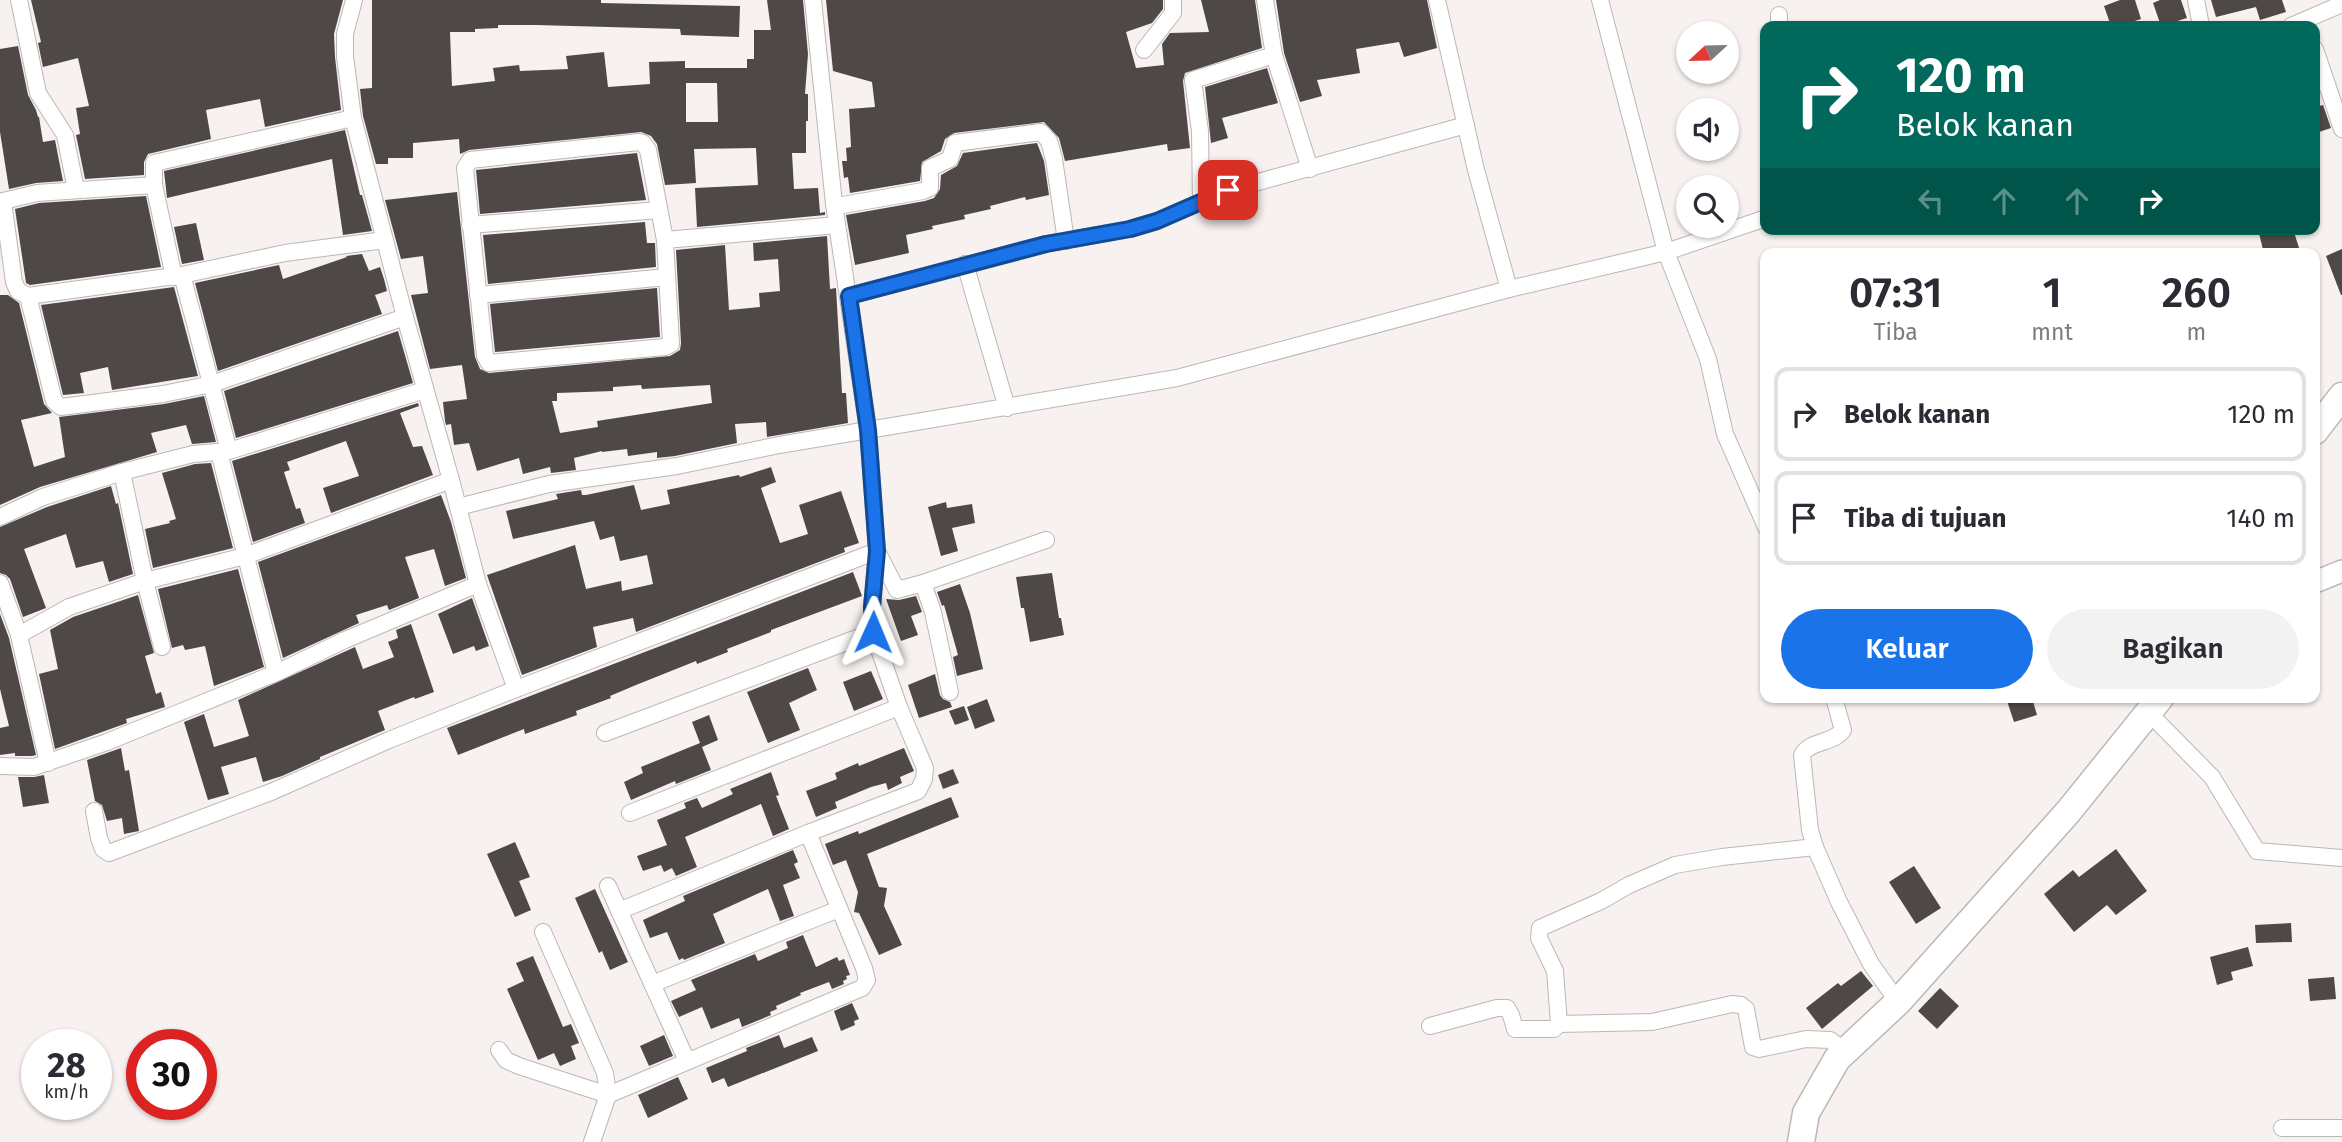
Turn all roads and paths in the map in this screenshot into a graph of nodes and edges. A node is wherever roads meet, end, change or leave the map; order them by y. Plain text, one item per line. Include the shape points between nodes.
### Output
1 (19, 0) edge
2 (354, 0) edge
3 (813, 0) edge
4 (1173, 0) edge
5 (1265, 0) edge
6 (1437, 0) edge
7 (2196, 0) edge
8 (2342, 4) edge
9 (1601, 6) edge
10 (2200, 21) edge
11 (2307, 21) edge
12 (1144, 50) dead end
13 (1275, 55) junction
14 (2320, 64) edge
15 (353, 118) junction
16 (1466, 125) junction
17 (2342, 128) edge
18 (1310, 169) junction
19 (154, 185) junction
20 (76, 190) junction
21 (2, 201) edge
22 (1201, 201) junction
23 (834, 204) junction
24 (659, 210) junction
25 (1760, 220) edge
26 (470, 225) junction
27 (837, 225) junction
28 (385, 240) junction
29 (665, 240) junction
30 (1066, 241) junction
31 (1666, 252) junction
32 (965, 264) junction
33 (178, 276) junction
34 (667, 277) junction
35 (1509, 289) junction
36 (478, 295) junction
37 (28, 296) junction
38 (849, 296) junction
39 (405, 317) junction
40 (212, 384) junction
41 (425, 390) junction
42 (2342, 396) edge
43 (1007, 408) junction
44 (2320, 425) edge
45 (868, 430) junction
46 (224, 452) junction
47 (122, 472) junction
48 (452, 480) junction
49 (458, 507) junction
50 (1760, 513) edge
51 (0, 517) edge
52 (1046, 540) dead end
53 (877, 551) junction
54 (245, 556) junction
55 (2342, 571) edge
56 (2320, 580) edge
57 (145, 581) junction
58 (0, 583) edge
59 (923, 583) junction
60 (478, 584) junction
61 (873, 632) junction
62 (19, 635) junction
63 (162, 647) dead end
64 (276, 673) junction
65 (516, 689) junction
66 (950, 692) dead end
67 (1835, 703) edge
68 (2154, 706) edge
69 (899, 707) junction
70 (605, 733) dead end
71 (48, 763) junction
72 (0, 766) edge
73 (94, 811) dead end
74 (630, 813) dead end
75 (808, 833) junction
76 (1815, 847) junction
77 (2342, 858) edge
78 (608, 886) dead end
79 (839, 909) junction
80 (619, 911) junction
81 (543, 932) dead end
82 (652, 984) junction
83 (1898, 1002) junction
84 (1559, 1024) junction
85 (1430, 1026) dead end
86 (499, 1050) dead end
87 (1846, 1052) junction
88 (687, 1061) junction
89 (606, 1100) junction
90 (2282, 1128) dead end
91 (2342, 1128) edge
92 (592, 1142) edge
93 (1801, 1142) edge

1 - 20 street via 38,93 65,135
2 - 15 street via 345,34
3 - 23 street
4 - 12 street via 1174,13
5 - 13 street
6 - 16 street
7 - 10 street
8 - 11 street
9 - 31 street
13 - 18 street
13 - 22 street via 1193,80 1200,131
14 - 17 street
15 - 19 street via 157,161 152,167
15 - 28 street
16 - 18 street
16 - 35 street
18 - 22 street
19 - 20 street
19 - 33 street
20 - 21 street
21 - 37 street via 14,282
22 - 30 street via 1130,229
23 - 27 street
23 - 30 street via 930,188 930,168 950,159 956,143 1041,132 1054,159
24 - 26 street
24 - 26 street via 648,150 639,142 470,160 465,168
24 - 29 street
25 - 31 street
26 - 36 street
27 - 29 street
27 - 38 street
28 - 33 street via 285,253
28 - 39 street
29 - 34 street
30 - 32 street
31 - 35 street
31 - 50 street via 1708,359 1725,434
32 - 38 street
32 - 43 street
33 - 37 street
33 - 40 street
34 - 36 street
34 - 36 street via 668,346 506,363 486,360
35 - 43 street via 1177,378
37 - 40 street via 58,407
38 - 45 street
39 - 40 street
39 - 41 street
40 - 46 street
41 - 46 street
41 - 48 street
42 - 44 main road
43 - 45 street
45 - 49 street via 677,466 549,484
45 - 53 street
46 - 47 street via 193,454
46 - 54 street
47 - 51 street via 43,497
47 - 57 street
48 - 49 street
48 - 54 street
49 - 60 street
52 - 59 street
53 - 59 street via 897,590
53 - 61 street
53 - 65 street
54 - 57 street
54 - 64 street
55 - 56 street
57 - 62 street via 68,607
57 - 63 street
58 - 62 street
59 - 66 street
60 - 64 street
60 - 65 street
61 - 69 street
61 - 70 street
62 - 71 street
64 - 71 street
65 - 73 street via 271,792 109,853 99,838
67 - 76 street via 1843,730 1802,755
68 - 77 street via 2213,777 2257,851
68 - 83 main road via 2068,812
69 - 74 street
69 - 75 street via 925,768 918,791
71 - 72 street
75 - 79 street
75 - 80 street
76 - 83 street via 1871,964
76 - 84 street via 1675,865 1540,928 1539,938 1555,971
78 - 80 street
79 - 82 street
79 - 88 street via 864,968 867,980 862,988
80 - 82 street
81 - 89 street via 605,1073
82 - 88 street
83 - 87 main road
84 - 85 street via 1554,1029 1516,1029 1507,1008 1497,1007
84 - 87 street via 1652,1022 1732,1004 1746,1009 1754,1047 1830,1040
86 - 89 street via 506,1060
87 - 93 main road via 1837,1059 1806,1113
88 - 89 street
89 - 92 street
90 - 91 street

